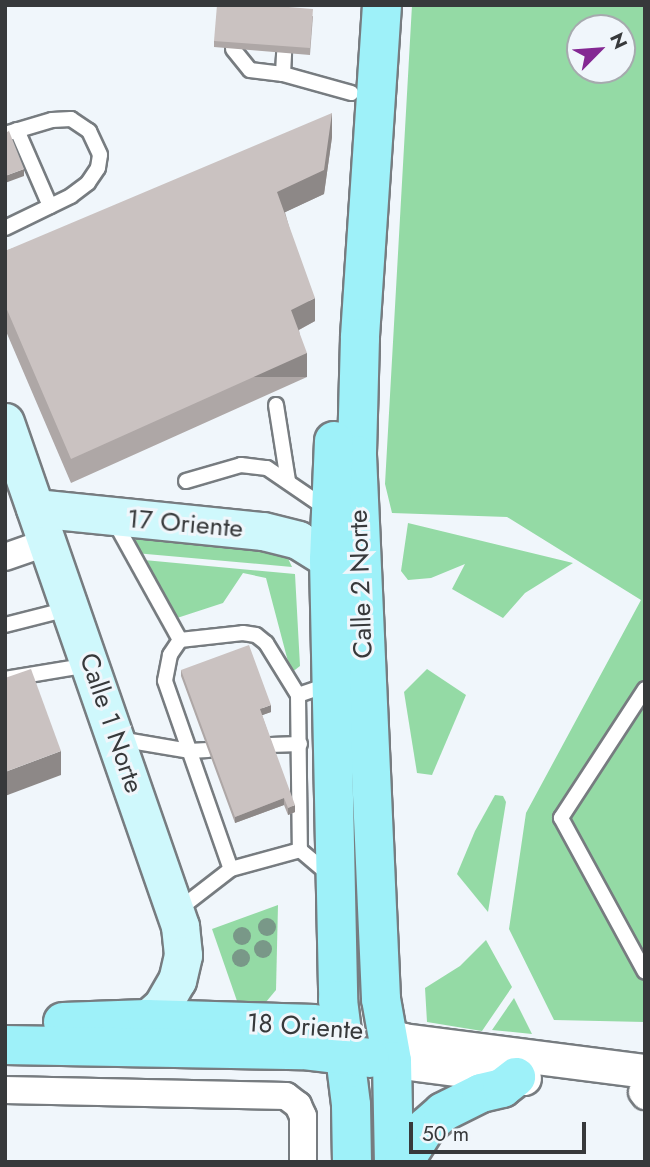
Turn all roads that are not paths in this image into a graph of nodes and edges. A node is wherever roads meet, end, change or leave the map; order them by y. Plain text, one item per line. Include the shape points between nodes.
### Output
1 (355, 5) edge
2 (382, 5) edge
3 (233, 49) edge
4 (284, 53) edge
5 (283, 74) junction
6 (351, 93) junction
7 (11, 132) edge
8 (50, 206) junction
9 (5, 228) edge
10 (276, 405) dead end
11 (5, 422) edge
12 (186, 481) dead end
13 (288, 481) junction
14 (35, 508) junction
15 (330, 510) junction
16 (112, 517) junction
17 (48, 542) junction
18 (5, 557) edge
19 (329, 559) junction
20 (71, 608) junction
21 (5, 625) edge
22 (180, 639) junction
23 (91, 665) junction
24 (5, 680) edge
25 (315, 689) junction
26 (645, 689) edge
27 (116, 738) junction
28 (300, 744) junction
29 (270, 745) edge
30 (208, 750) edge
31 (190, 751) junction
32 (300, 850) junction
33 (230, 869) junction
34 (337, 880) junction
35 (176, 911) junction
36 (645, 972) edge
37 (147, 1019) junction
38 (5, 1023) edge
39 (343, 1039) junction
40 (5, 1045) edge
41 (389, 1048) junction
42 (516, 1077) junction
43 (644, 1088) edge
44 (5, 1090) edge
45 (303, 1162) edge
46 (352, 1162) edge
47 (394, 1162) edge
48 (404, 1162) edge

1 - 6 main road, Calle 2 Norte
2 - 41 main road, Calle 2 Norte via 356,455 380,985
3 - 5 lane via 250,70
4 - 5 lane
5 - 6 lane
6 - 15 main road, Calle 2 Norte
7 - 8 lane
7 - 8 lane via 71,119 96,142 98,167 88,183
8 - 9 lane
10 - 13 lane
11 - 14 main road, Calle 1 Norte
12 - 13 lane via 241,465 267,468
13 - 15 lane
14 - 16 main road, 17 Oriente
14 - 17 main road, Calle 1 Norte
15 - 19 main road, Calle 2 Norte
16 - 19 main road, 17 Oriente via 284,534
16 - 22 lane
17 - 18 street
17 - 20 main road, Calle 1 Norte
19 - 25 main road, Calle 2 Norte
20 - 21 lane
20 - 23 main road, Calle 1 Norte
22 - 25 lane via 256,635
22 - 31 lane via 170,654 165,681
23 - 24 lane
23 - 27 main road, Calle 1 Norte
25 - 28 lane
25 - 34 main road, Calle 2 Norte
26 - 36 lane via 561,818
27 - 31 lane
27 - 35 main road, Calle 1 Norte
28 - 29 lane
28 - 32 lane
30 - 31 lane
31 - 33 lane
32 - 33 lane
32 - 34 lane
33 - 35 lane
34 - 39 main road, Calle 2 Norte via 338,1000
35 - 37 main road, Calle 1 Norte via 183,940 181,967 163,1005
37 - 38 main road, 18 Oriente
37 - 39 main road, 18 Oriente
39 - 40 main road, 18 Oriente
39 - 41 main road, 18 Oriente
39 - 46 main road, Calle 2 Norte
41 - 42 street, 18 Oriente
41 - 43 street, 18 Oriente via 403,1040
41 - 47 main road, Calle 2 Norte
42 - 43 street, 18 Oriente
42 - 48 main road via 502,1088 443,1112 426,1127
44 - 45 street via 286,1096 303,1116

